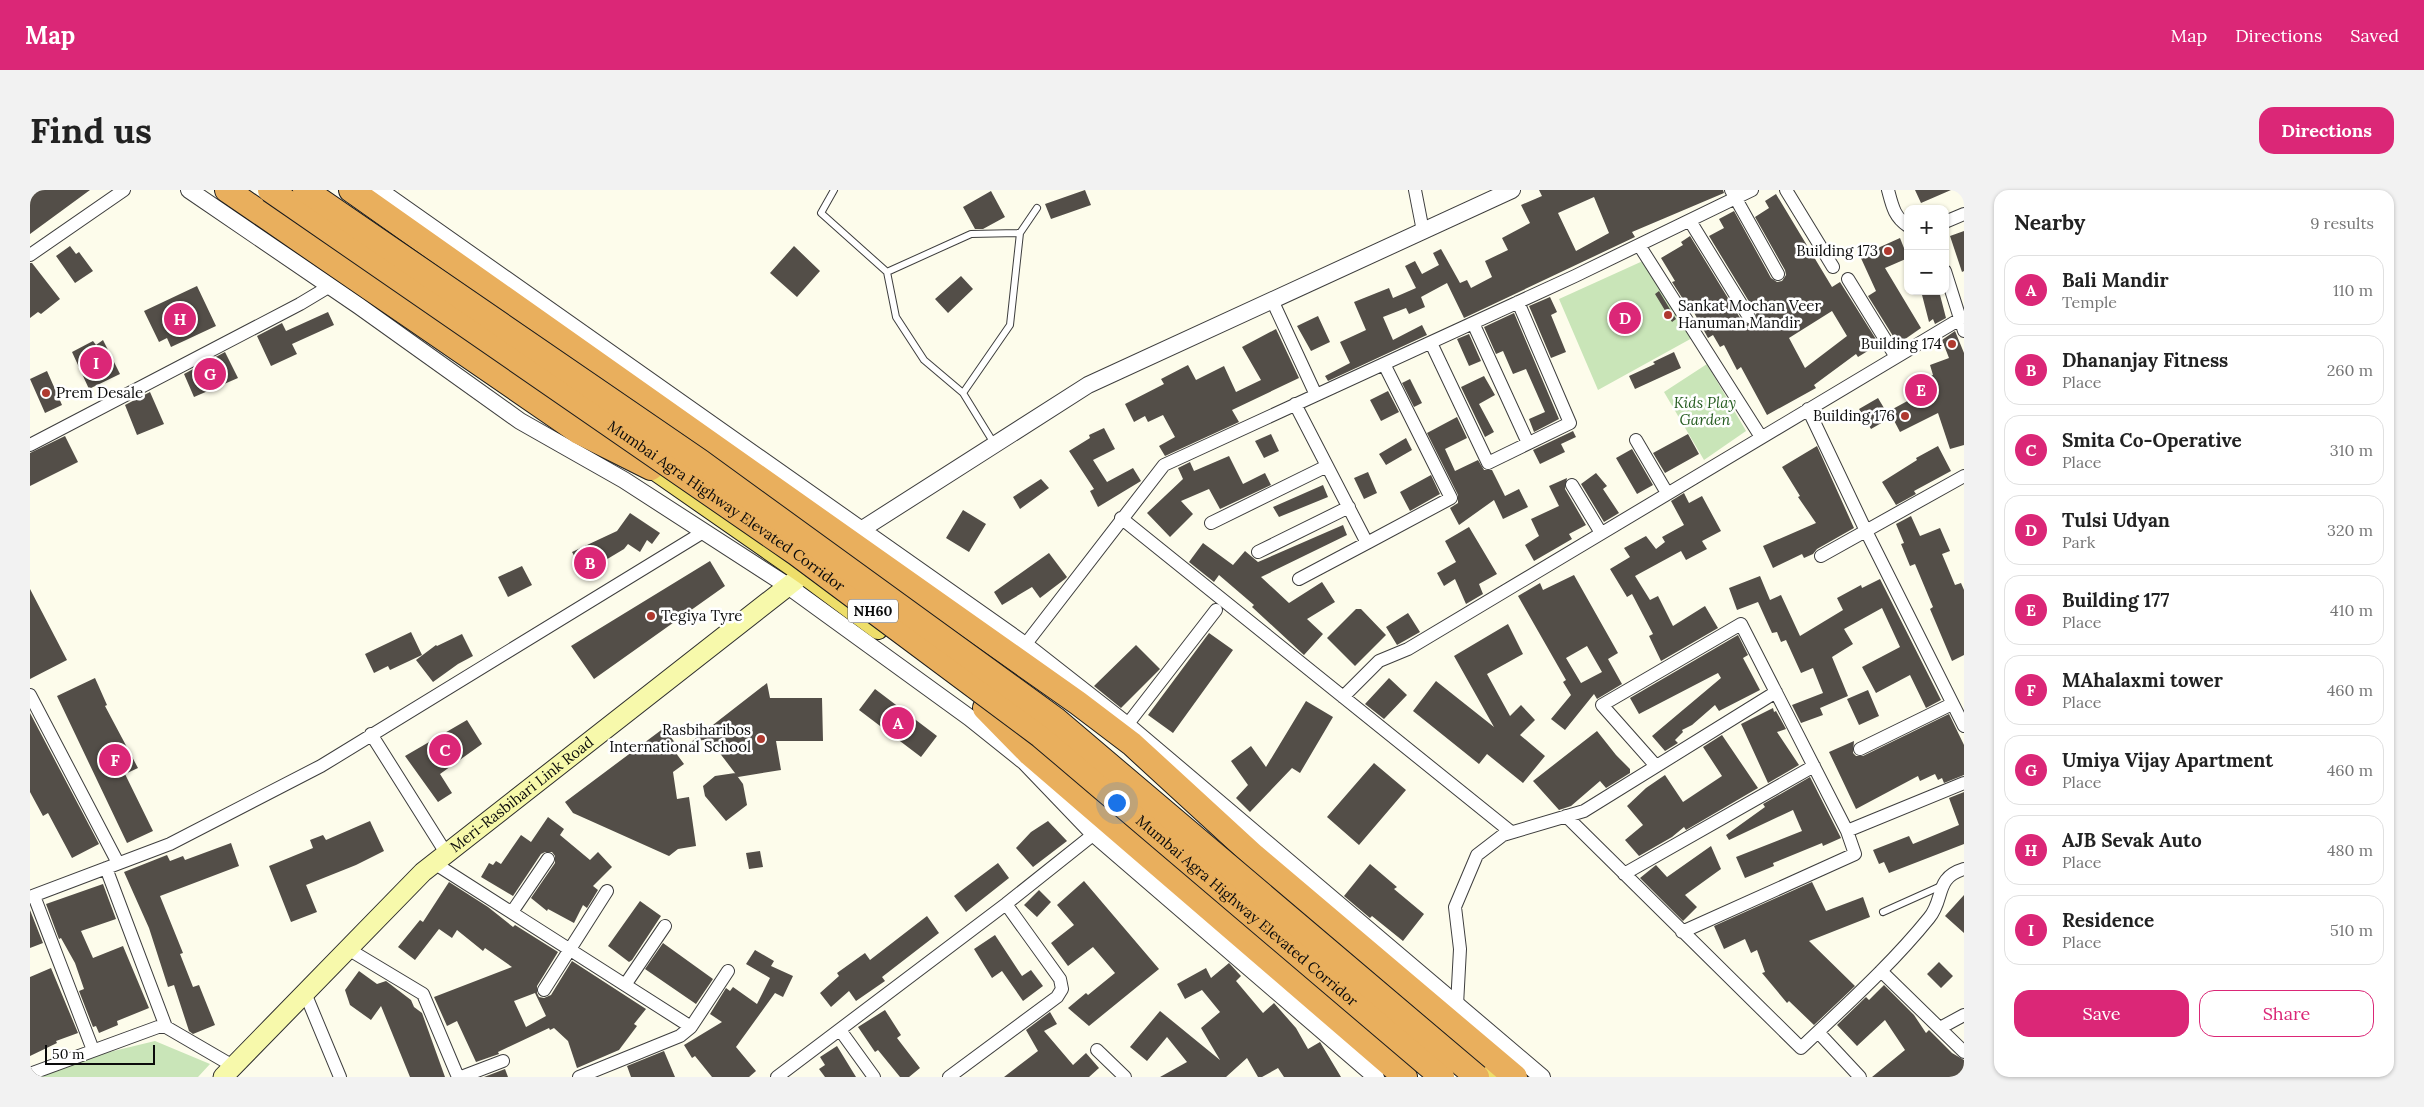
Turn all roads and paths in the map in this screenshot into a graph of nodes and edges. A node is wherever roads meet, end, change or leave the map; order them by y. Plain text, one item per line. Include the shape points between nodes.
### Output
1 (124, 190) edge
2 (190, 190) edge
3 (227, 190) edge
4 (246, 190) edge
5 (270, 190) edge
6 (306, 190) edge
7 (324, 190) edge
8 (351, 190) edge
9 (379, 190) edge
10 (834, 190) edge
11 (1415, 190) edge
12 (1752, 190) edge
13 (1786, 190) edge
14 (1888, 190) edge
15 (1505, 192) edge
16 (1732, 194) edge
17 (1037, 208) dead end
18 (1964, 214) edge
19 (1949, 220) edge
20 (1690, 221) junction
21 (1904, 224) edge
22 (1423, 231) junction
23 (1020, 233) junction
24 (1639, 245) junction
25 (30, 255) edge
26 (1832, 267) dead end
27 (887, 272) junction
28 (1778, 274) dead end
29 (1848, 279) dead end
30 (1949, 284) edge
31 (330, 286) junction
32 (1272, 300) junction
33 (1518, 302) junction
34 (1749, 317) dead end
35 (1473, 323) junction
36 (1962, 325) edge
37 (1431, 343) junction
38 (1896, 357) junction
39 (1384, 364) junction
40 (963, 393) junction
41 (1316, 395) junction
42 (1295, 404) junction
43 (1808, 409) junction
44 (1761, 437) junction
45 (1636, 440) dead end
46 (1528, 443) junction
47 (30, 445) edge
48 (994, 445) junction
49 (1327, 466) junction
50 (651, 468) junction
51 (1964, 476) edge
52 (1572, 485) dead end
53 (1667, 493) junction
54 (1349, 507) junction
55 (1122, 518) junction
56 (1212, 523) dead end
57 (705, 531) junction
58 (1866, 531) junction
59 (1600, 533) junction
60 (848, 539) junction
61 (1367, 543) junction
62 (1258, 552) dead end
63 (1821, 556) dead end
64 (1299, 579) dead end
65 (796, 580) junction
66 (1216, 610) dead end
67 (1025, 645) junction
68 (1776, 692) junction
69 (30, 695) edge
70 (1343, 697) junction
71 (1952, 704) junction
72 (985, 708) junction
73 (1127, 725) junction
74 (1964, 726) edge
75 (371, 734) junction
76 (1860, 749) dead end
77 (1656, 766) junction
78 (1814, 766) junction
79 (1964, 783) edge
80 (1566, 816) junction
81 (1847, 831) junction
82 (1511, 832) junction
83 (1094, 834) junction
84 (440, 858) junction
85 (548, 859) dead end
86 (112, 866) junction
87 (1964, 869) edge
88 (1624, 874) junction
89 (1941, 886) junction
90 (607, 891) dead end
91 (32, 897) edge
92 (1006, 904) junction
93 (512, 912) junction
94 (1883, 912) dead end
95 (664, 926) dead end
96 (1682, 932) junction
97 (348, 948) junction
98 (569, 949) junction
99 (728, 971) dead end
100 (1881, 971) junction
101 (625, 985) junction
102 (544, 990) dead end
103 (306, 994) junction
104 (1457, 1005) junction
105 (1964, 1015) edge
106 (166, 1027) junction
107 (691, 1027) junction
108 (1940, 1028) junction
109 (840, 1030) junction
110 (1818, 1032) junction
111 (93, 1050) junction
112 (1097, 1050) dead end
113 (1964, 1052) edge
114 (502, 1062) dead end
115 (228, 1072) edge
116 (30, 1074) edge
117 (340, 1077) edge
118 (459, 1077) edge
119 (579, 1077) edge
120 (778, 1077) edge
121 (874, 1077) edge
122 (949, 1077) edge
123 (1125, 1077) edge
124 (1376, 1077) edge
125 (1405, 1077) edge
126 (1428, 1077) edge
127 (1442, 1077) edge
128 (1477, 1077) edge
129 (1492, 1077) edge
130 (1515, 1077) edge
131 (1542, 1077) edge
132 (1860, 1077) edge

1 - 25 street
2 - 31 street
3 - 50 highway via 579,432
4 - 50 main road
5 - 127 highway, Mumbai Agra Highway Elevated Corridor / NH60, bridge via 797,554 1041,736
6 - 128 highway, Mumbai Agra Highway Elevated Corridor / NH60, bridge via 701,462 1055,719
7 - 60 main road
8 - 60 highway
9 - 60 street
10 - 27 lane via 821,213
11 - 22 street
12 - 16 street
13 - 26 street
14 - 21 street via 1894,212
15 - 22 street
16 - 20 street
16 - 28 street
17 - 23 lane
18 - 19 street
20 - 24 street
20 - 34 street
22 - 32 street
23 - 27 lane via 971,234
23 - 40 lane via 1010,325
24 - 33 street
24 - 44 street
27 - 40 lane via 896,317 924,360
29 - 38 street
30 - 36 street
31 - 47 street
31 - 57 street via 520,421
32 - 41 street
32 - 48 street via 1088,385
33 - 35 street
33 - 46 street via 1570,423
35 - 37 street
35 - 46 street
36 - 38 street
37 - 39 street
37 - 46 street via 1488,463
38 - 43 street
39 - 41 street
39 - 61 street via 1451,498
40 - 48 lane
41 - 42 street
42 - 49 street
42 - 55 street via 1164,465
43 - 44 street
43 - 58 street
44 - 53 street
45 - 53 street
48 - 60 street
49 - 54 street
49 - 56 street
50 - 65 main road
51 - 58 street
52 - 59 street
53 - 59 street
54 - 61 street
54 - 62 street
55 - 67 street
55 - 70 street
57 - 65 street
57 - 75 street
58 - 63 street
58 - 71 street
59 - 70 street via 1408,649 1379,662
60 - 65 main road, Meri-Rasbihari Link Road
60 - 67 street
60 - 129 main road via 1060,709
60 - 130 highway via 1132,744 1254,856
61 - 64 street
65 - 72 main road
65 - 83 street via 1025,762
65 - 84 main road, Meri-Rasbihari Link Road
66 - 73 street
67 - 73 street
68 - 77 street
68 - 77 street via 1741,624 1602,705
68 - 78 street
69 - 86 street
70 - 82 street
71 - 74 street
71 - 76 street
72 - 125 highway via 1030,754
72 - 126 main road via 1039,745
73 - 104 street
75 - 84 street
75 - 86 street via 321,766 170,844
77 - 80 street via 1584,811
78 - 81 street
78 - 88 street
79 - 81 street
80 - 82 street
80 - 88 street
81 - 96 street via 1855,854
82 - 104 street via 1477,856 1455,907 1460,949
83 - 92 street
83 - 124 street
84 - 93 street
84 - 97 main road, Meri-Rasbihari Link Road
85 - 93 street
86 - 91 street
86 - 106 street
87 - 89 street via 1952,872
88 - 96 street
89 - 94 lane
89 - 100 street via 1936,910 1898,956
90 - 98 street
91 - 111 street
92 - 109 street
92 - 122 street via 1060,979 1062,989 1057,997
93 - 98 street
95 - 101 street
96 - 110 street via 1801,1048
97 - 103 main road, Meri-Rasbihari Link Road
97 - 118 street via 423,994
98 - 101 street
98 - 102 street
99 - 107 street
100 - 108 street
100 - 110 street
101 - 107 street
103 - 115 main road, Meri-Rasbihari Link Road
103 - 117 street
104 - 131 street
105 - 108 street
106 - 111 street
106 - 115 street
107 - 119 street via 672,1040
108 - 113 street
109 - 120 street
109 - 121 street
110 - 132 street
111 - 116 street
112 - 123 street
114 - 118 street

